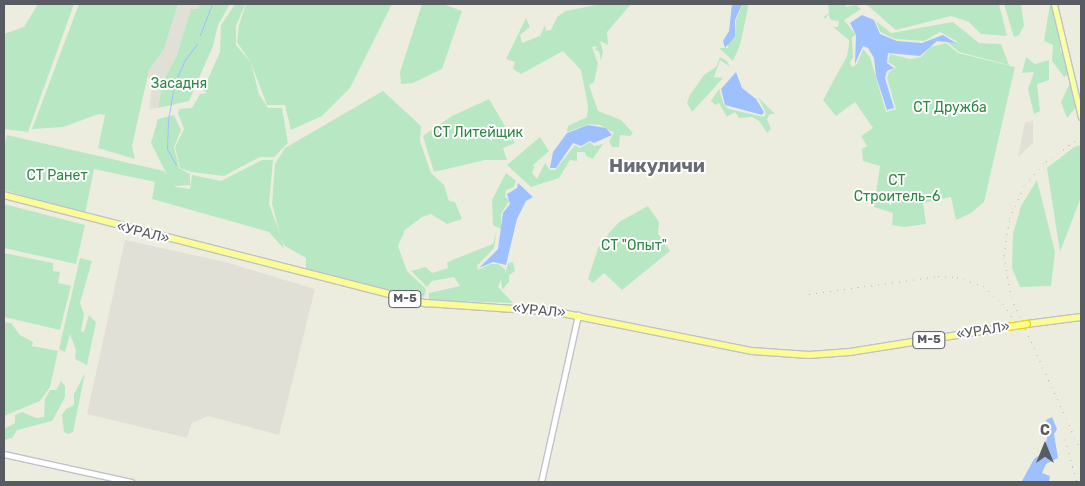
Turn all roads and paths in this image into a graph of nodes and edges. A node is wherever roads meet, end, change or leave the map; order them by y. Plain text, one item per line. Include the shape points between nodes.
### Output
1 (1055, 4) edge
2 (1081, 108) edge
3 (1081, 117) edge
4 (4, 195) edge
5 (578, 315) junction
6 (1081, 317) edge
7 (4, 454) edge
8 (131, 482) edge
9 (541, 482) edge

1 - 2 main road
2 - 3 main road
4 - 5 highway, «УРАЛ» / М-5 via 418,302
5 - 6 highway, «УРАЛ» / М-5, bridge via 720,346 809,355 850,352
5 - 9 main road
7 - 8 main road

